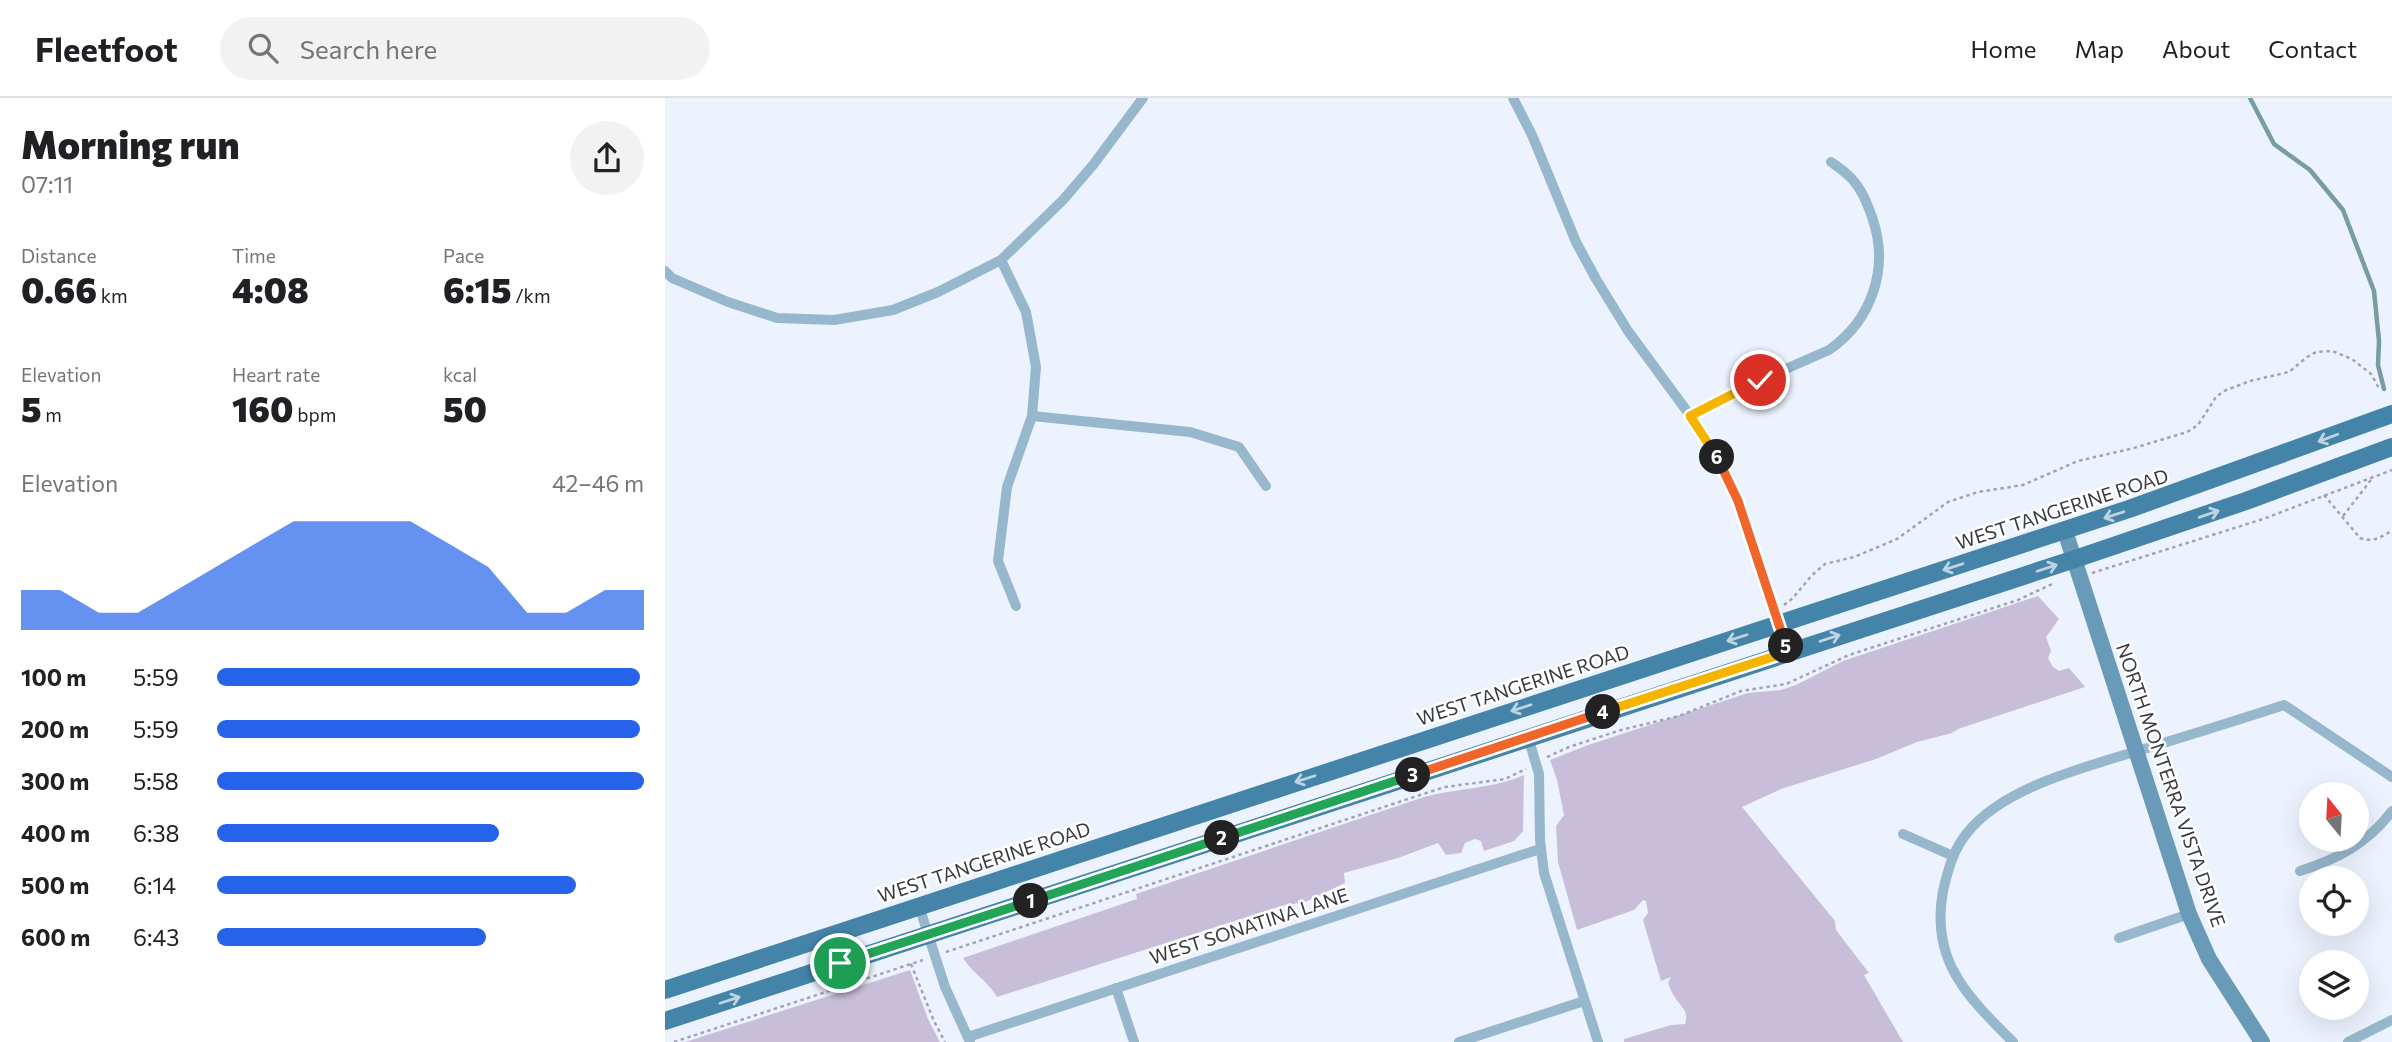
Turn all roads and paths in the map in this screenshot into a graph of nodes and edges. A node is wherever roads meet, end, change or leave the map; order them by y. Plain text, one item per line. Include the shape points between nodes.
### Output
1 (1143, 98) edge
2 (1513, 98) edge
3 (1831, 162) dead end
4 (1001, 260) junction
5 (669, 275) edge
6 (665, 288) edge
7 (2380, 390) dead end
8 (2392, 414) edge
9 (1032, 416) junction
10 (1690, 416) junction
11 (2392, 447) edge
12 (2392, 470) edge
13 (2373, 477) junction
14 (1266, 486) dead end
15 (2324, 495) junction
16 (2343, 516) junction
17 (2392, 530) edge
18 (2065, 531) junction
19 (2077, 568) junction
20 (2055, 583) dead end
21 (1016, 606) dead end
22 (1777, 617) junction
23 (1788, 652) junction
24 (1528, 737) junction
25 (2136, 752) junction
26 (1546, 757) dead end
27 (1525, 769) dead end
28 (2392, 777) edge
29 (2392, 811) edge
30 (1903, 834) dead end
31 (1540, 849) junction
32 (1953, 856) junction
33 (2316, 866) edge
34 (919, 906) junction
35 (2189, 914) junction
36 (928, 935) junction
37 (2119, 938) dead end
38 (935, 956) junction
39 (911, 964) junction
40 (1116, 988) junction
41 (665, 990) edge
42 (1584, 1001) junction
43 (2392, 1020) edge
44 (665, 1021) edge
45 (969, 1039) edge
46 (674, 1042) edge
47 (945, 1042) edge
48 (1134, 1042) edge
49 (1459, 1042) edge
50 (1598, 1042) edge
51 (2013, 1042) edge
52 (2262, 1042) edge
53 (2348, 1042) edge

1 - 4 street via 1063,200
2 - 10 street via 1596,279
3 - 10 street via 1861,190 1876,228 1879,271 1864,314 1829,350
4 - 5 street via 893,310 834,320 777,318
4 - 9 street via 1026,312 1036,367
5 - 6 street
7 - 22 path via 2371,374 2352,359 2332,351 2316,352 2289,372 2224,391 2187,432 2088,457 2023,485 1948,502 1897,539 1825,564
8 -> 18 main road, WEST TANGERINE ROAD
9 - 14 street via 1190,432 1239,447
9 - 21 street via 1007,487 998,561
10 - 22 street via 1731,485
19 -> 11 main road
12 - 13 path
13 - 15 path
13 - 16 path
15 - 16 path
15 - 19 path via 2214,535
16 - 17 path via 2365,540 2381,538
18 - 19 street, NORTH MONTERRA VISTA DRIVE
18 -> 22 main road, WEST TANGERINE ROAD
23 -> 19 main road
19 - 25 street, NORTH MONTERRA VISTA DRIVE
20 - 26 path via 2018,600 1849,655 1786,684 1741,691 1679,716 1621,730
22 - 23 street
22 -> 34 main road, WEST TANGERINE ROAD
23 - 24 main road
24 - 31 street via 1539,774
24 - 36 main road
25 - 28 street via 2284,705
25 - 32 street via 2019,793 1967,832
25 - 35 street, NORTH MONTERRA VISTA DRIVE
27 - 38 path via 1505,779 1445,787
29 - 33 street via 2355,848
30 - 32 street
31 - 40 street, WEST SONATINA LANE
31 - 42 street
32 - 51 street via 1940,909 1946,954 1972,1001
34 - 36 street
34 - 41 main road, WEST TANGERINE ROAD
35 - 37 street
35 - 52 street, NORTH MONTERRA VISTA DRIVE via 2209,960
36 - 38 street
44 -> 36 main road
38 - 39 path
38 - 45 street
39 - 46 path
39 - 47 path
40 - 45 street, WEST SONATINA LANE
40 - 48 street
42 - 49 street
42 - 50 street
43 - 53 street

